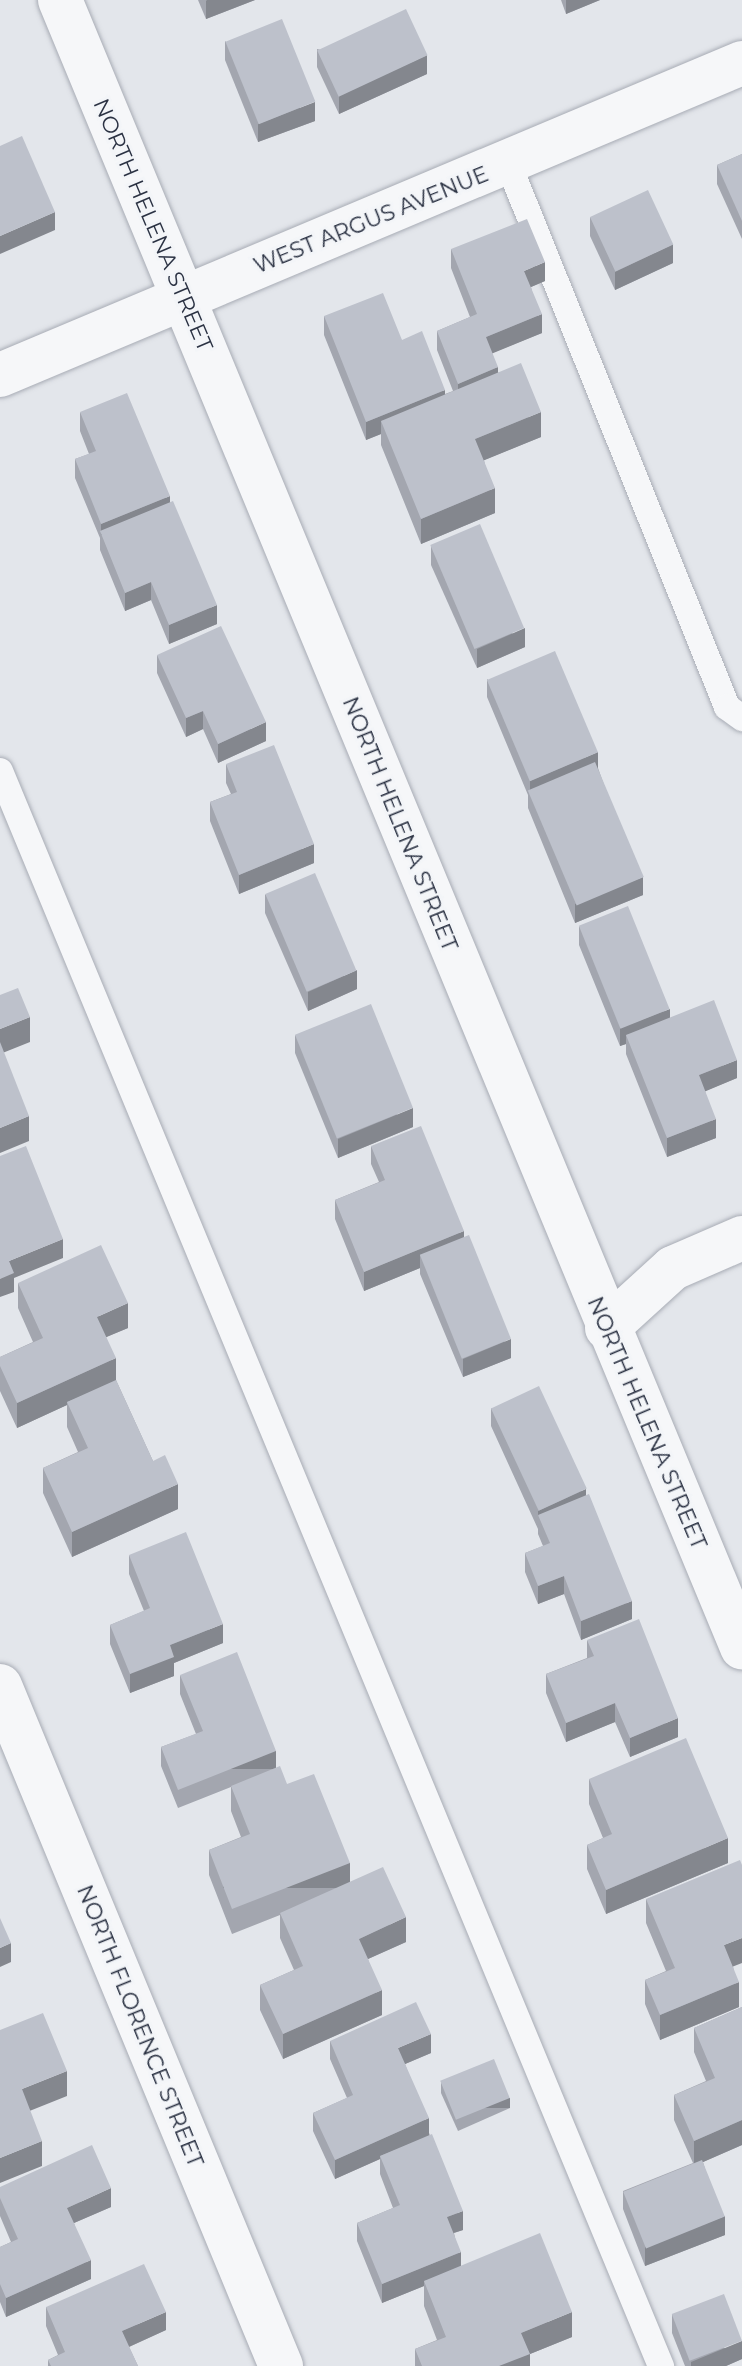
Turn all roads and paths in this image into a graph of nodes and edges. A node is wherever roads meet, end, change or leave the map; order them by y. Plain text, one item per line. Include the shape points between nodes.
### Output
1 (60, 0) edge
2 (742, 63) edge
3 (508, 163) junction
4 (184, 297) junction
5 (0, 375) edge
6 (742, 718) edge
7 (0, 771) edge
8 (742, 1238) edge
9 (607, 1328) junction
10 (742, 1647) edge
11 (0, 1686) edge
12 (281, 2366) edge
13 (661, 2366) edge

1 - 4 street, NORTH HELENA STREET
2 - 3 street, WEST ARGUS AVENUE
3 - 4 street, WEST ARGUS AVENUE
3 - 6 lane via 727,707
4 - 5 street, WEST ARGUS AVENUE
4 - 9 street, NORTH HELENA STREET
7 - 13 lane
8 - 9 street via 673,1268
9 - 10 street, NORTH HELENA STREET
11 - 12 street, NORTH FLORENCE STREET

